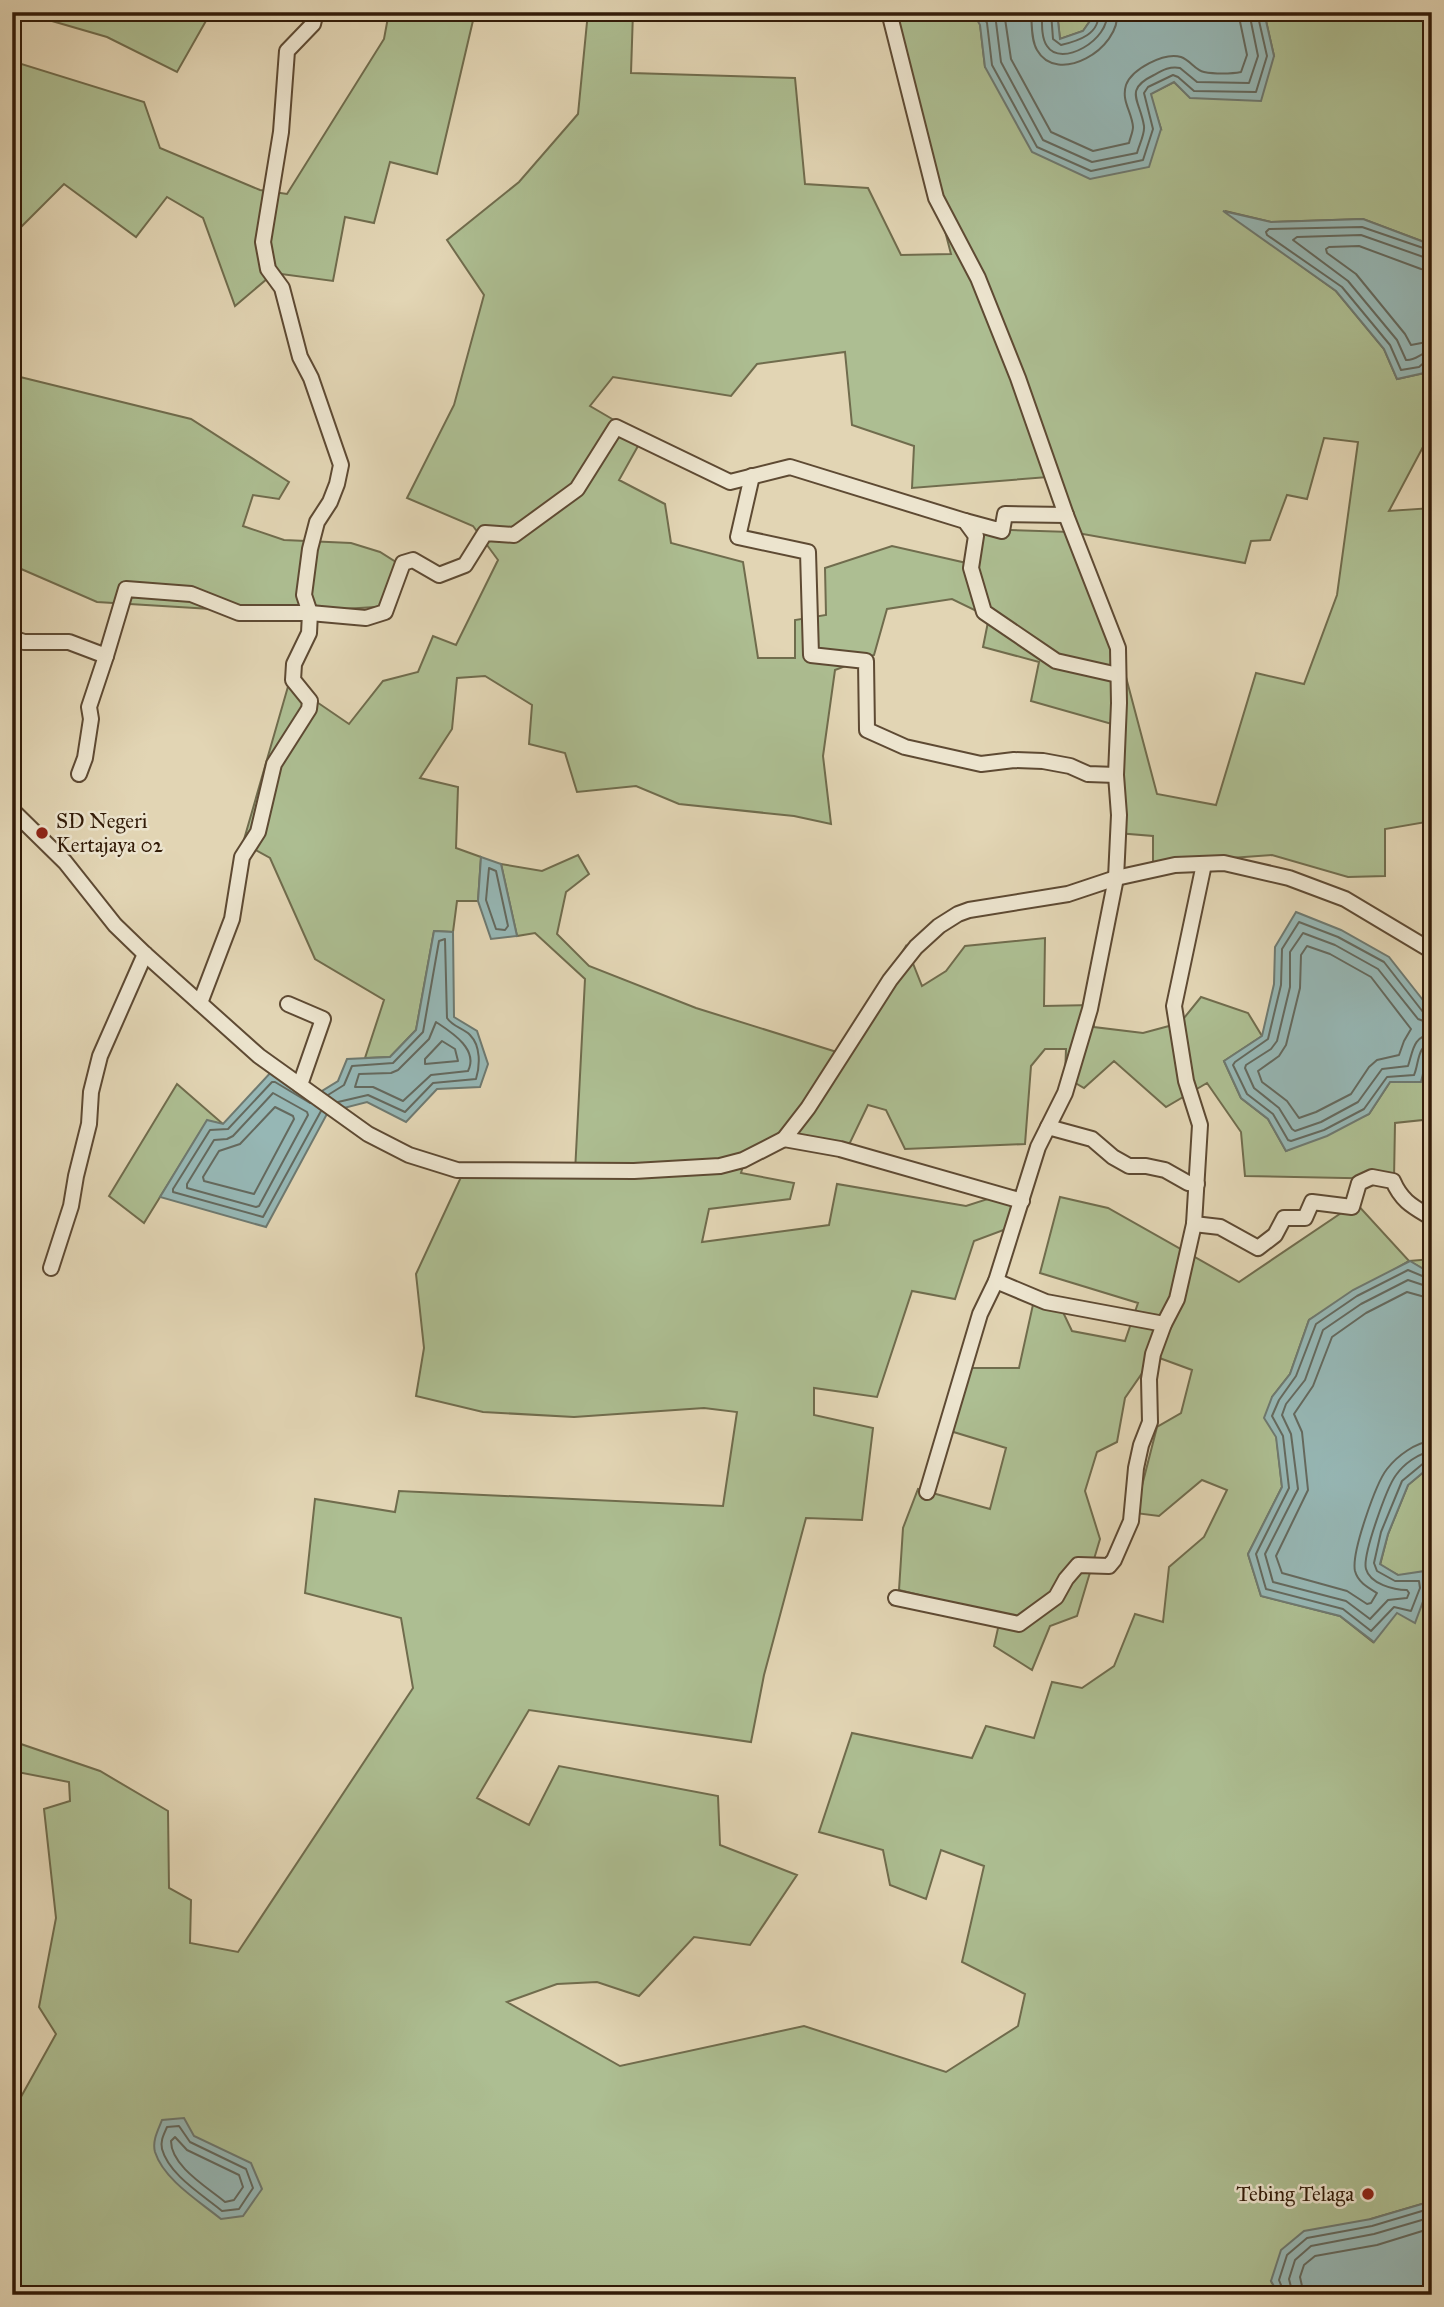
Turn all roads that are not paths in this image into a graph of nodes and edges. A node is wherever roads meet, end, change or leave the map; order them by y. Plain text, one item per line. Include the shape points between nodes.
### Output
1 (316, 12) edge
2 (889, 12) edge
3 (752, 476) junction
4 (1066, 515) junction
5 (965, 521) junction
6 (310, 613) junction
7 (12, 638) edge
8 (106, 656) junction
9 (1118, 675) junction
10 (79, 775) dead end
11 (1116, 775) junction
12 (12, 810) edge
13 (1204, 864) junction
14 (1116, 877) junction
15 (1432, 951) edge
16 (145, 954) junction
17 (200, 1003) junction
18 (288, 1004) dead end
19 (300, 1085) junction
20 (1048, 1126) junction
21 (784, 1139) junction
22 (1197, 1184) junction
23 (1022, 1200) junction
24 (1432, 1218) edge
25 (1194, 1224) junction
26 (51, 1268) dead end
27 (996, 1281) junction
28 (1164, 1324) junction
29 (928, 1492) dead end
30 (896, 1598) dead end

1 - 6 street via 313,24 287,51 281,132 263,242 268,269 282,288 300,357 341,465 310,549 304,595
2 - 4 street via 936,198 978,278
3 - 5 street via 790,467
3 - 6 street via 730,482 616,427 577,489 513,535 485,533 465,565 439,575 413,560 403,563 385,612 366,618
3 - 11 street via 738,537 808,552 811,655 866,661 867,730 905,747 981,764 1043,761 1088,774
4 - 5 street via 1005,514 1002,531
4 - 9 street via 1118,648
5 - 9 street via 976,536 971,568 984,612 1056,661
6 - 8 street via 239,613 191,594 125,589
6 - 17 street via 309,633 294,664 293,680 310,701 309,709 274,764 258,832 242,857 232,919
7 - 8 street via 69,642
8 - 10 street via 89,707 91,719
9 - 11 street
11 - 14 street
12 - 16 street via 65,862 115,925
13 - 14 street
13 - 15 street via 1224,863 1289,878 1368,911
13 - 22 street via 1174,1006 1186,1081 1200,1125
14 - 20 street via 1090,1009 1065,1093
14 - 21 street via 1068,894 970,910 939,926 890,980
16 - 17 street
16 - 26 street via 100,1056 71,1206
17 - 19 street via 259,1056
18 - 19 street via 323,1019
19 - 21 street via 368,1134 409,1155 457,1170 634,1171 720,1166
20 - 22 street via 1092,1139 1129,1166 1165,1170
20 - 23 street
21 - 23 street via 840,1149
22 - 25 street
23 - 27 street
24 - 25 street via 1406,1203 1393,1181 1373,1177 1359,1183 1352,1207 1312,1202 1305,1217 1284,1218 1275,1235 1258,1248 1220,1227
25 - 28 street via 1177,1299
27 - 28 street via 1046,1302
27 - 29 street via 980,1314
28 - 30 street via 1153,1354 1150,1422 1136,1468 1131,1521 1109,1566 1078,1565 1056,1597 1019,1624

